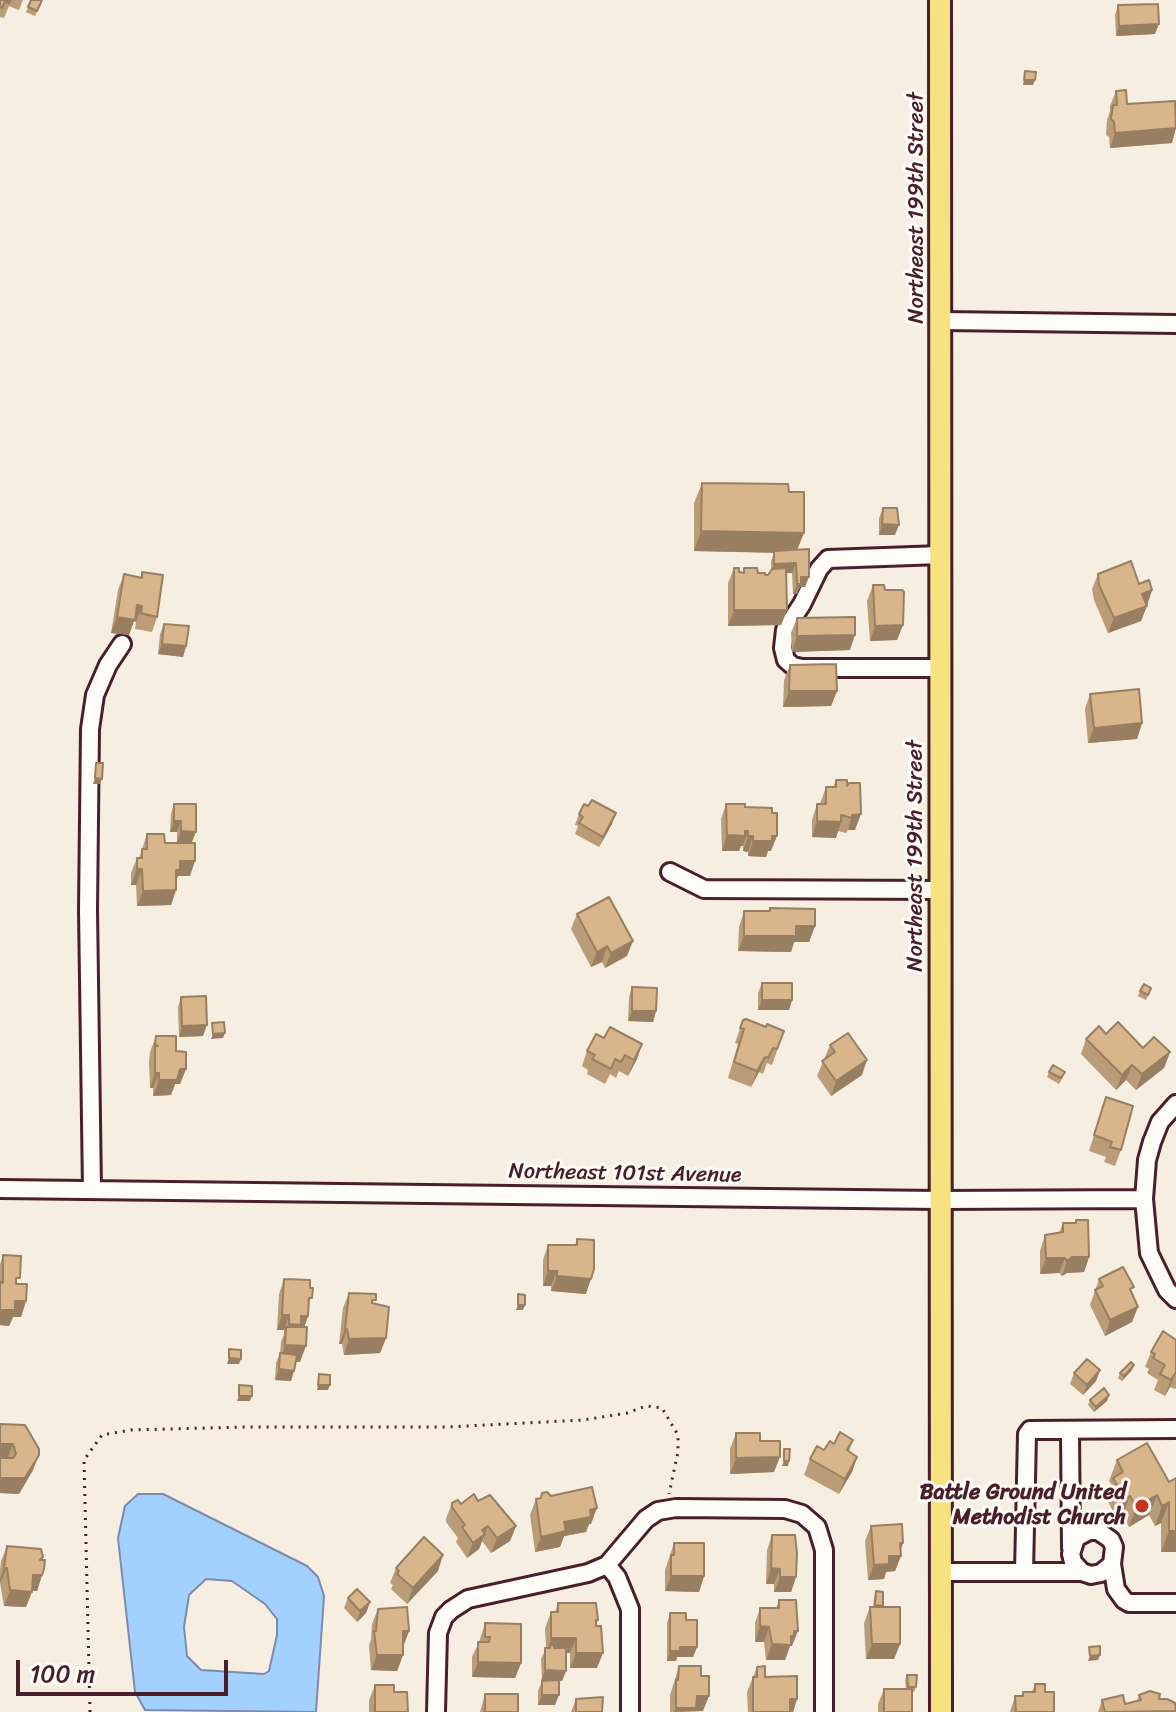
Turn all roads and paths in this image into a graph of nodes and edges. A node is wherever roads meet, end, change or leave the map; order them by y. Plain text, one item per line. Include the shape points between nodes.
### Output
1 (940, 0) edge
2 (942, 321) junction
3 (1176, 324) edge
4 (941, 555) junction
5 (122, 644) dead end
6 (941, 668) junction
7 (670, 872) dead end
8 (941, 890) junction
9 (1176, 1104) edge
10 (0, 1189) edge
11 (92, 1190) junction
12 (1144, 1199) junction
13 (939, 1200) junction
14 (1176, 1299) edge
15 (1176, 1429) edge
16 (1070, 1430) junction
17 (666, 1509) junction
18 (1071, 1554) junction
19 (1112, 1564) junction
20 (607, 1565) junction
21 (941, 1572) junction
22 (1024, 1572) junction
23 (1062, 1572) junction
24 (1082, 1572) junction
25 (1176, 1603) edge
26 (90, 1712) edge
27 (436, 1712) edge
28 (630, 1712) edge
29 (824, 1712) edge
30 (941, 1712) edge

1 - 2 main road, Northeast 199th Street
2 - 3 street
2 - 4 main road, Northeast 199th Street
4 - 6 main road, Northeast 199th Street
4 - 6 street via 828,559 785,630 783,648 786,660 802,668
5 - 11 street via 95,695 90,729
6 - 8 main road, Northeast 199th Street
7 - 8 street via 704,889
8 - 13 main road, Northeast 199th Street
9 - 12 street via 1152,1142
10 - 11 street, Northeast 101st Avenue
11 - 13 street, Northeast 101st Avenue
12 - 13 street, Northeast 101st Avenue
12 - 14 street via 1149,1253
13 - 21 main road, Northeast 199th Street
15 - 16 street
16 - 18 street
16 - 22 street via 1027,1434
17 - 20 street via 640,1524
17 - 26 path via 678,1435 662,1408 646,1406 583,1420 447,1427 131,1430 102,1435 84,1460
17 - 29 street via 785,1509 808,1517 820,1532
18 - 19 street via 1076,1538 1098,1531 1111,1540
18 - 23 street
18 - 24 street
19 - 24 street via 1101,1573
19 - 25 street via 1116,1589 1124,1600
20 - 27 street via 468,1599 451,1610 440,1624 435,1655
20 - 28 street via 630,1609
21 - 22 street
21 - 30 main road, Northeast 199th Street
22 - 23 street
23 - 24 street

